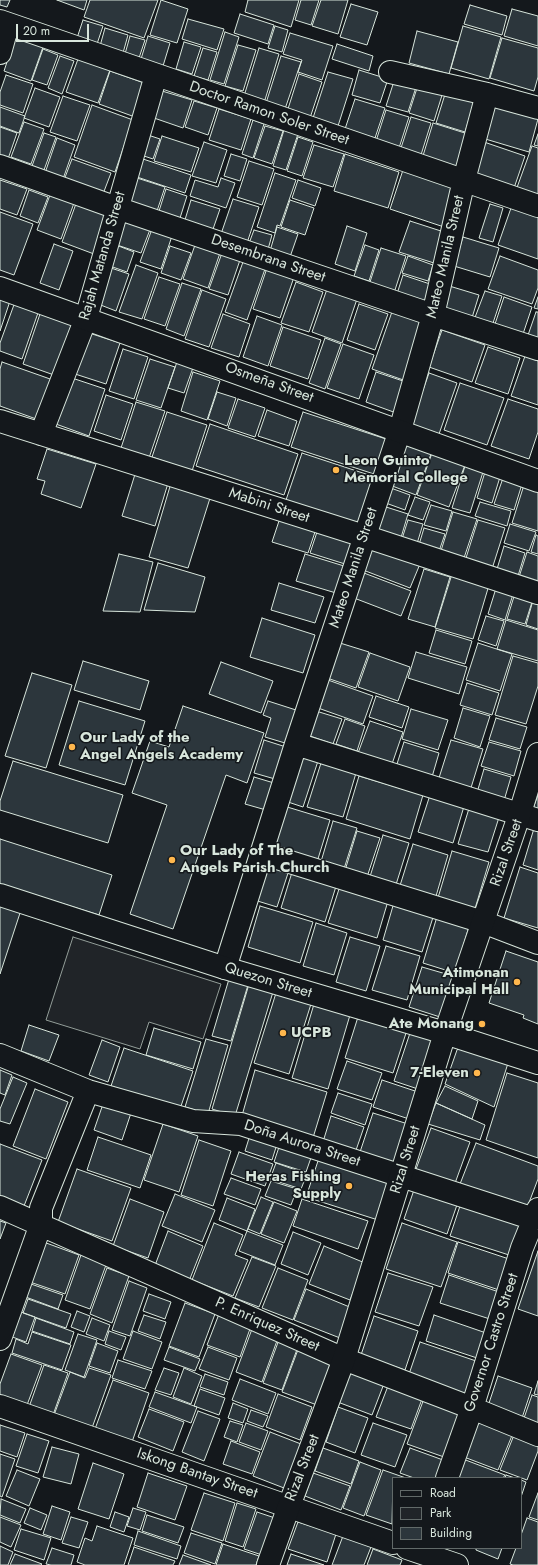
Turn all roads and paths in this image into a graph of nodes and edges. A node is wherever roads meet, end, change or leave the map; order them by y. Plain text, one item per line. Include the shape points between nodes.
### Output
1 (4, 23) edge
2 (0, 53) edge
3 (390, 72) dead end
4 (156, 75) junction
5 (487, 94) junction
6 (538, 108) edge
7 (0, 166) edge
8 (464, 180) junction
9 (538, 206) edge
10 (117, 208) junction
11 (0, 288) edge
12 (434, 315) junction
13 (86, 318) junction
14 (538, 348) edge
15 (0, 421) edge
16 (400, 430) junction
17 (41, 434) junction
18 (538, 480) edge
19 (364, 536) junction
20 (538, 593) edge
21 (296, 744) junction
22 (538, 754) edge
23 (529, 816) edge
24 (261, 853) junction
25 (0, 895) edge
26 (483, 922) junction
27 (538, 943) edge
28 (224, 968) junction
29 (445, 1033) junction
30 (0, 1055) edge
31 (538, 1063) edge
32 (88, 1091) junction
33 (401, 1176) junction
34 (0, 1206) edge
35 (536, 1214) edge
36 (37, 1217) junction
37 (0, 1294) edge
38 (0, 1339) edge
39 (344, 1359) junction
40 (0, 1406) edge
41 (472, 1408) junction
42 (538, 1434) edge
43 (447, 1477) edge
44 (289, 1506) junction
45 (392, 1543) edge
46 (416, 1553) edge
47 (268, 1565) edge
48 (457, 1565) edge

1 - 2 street
1 - 4 street, Doctor Ramon Soler Street
3 - 5 street
4 - 8 street, Doctor Ramon Soler Street
4 - 10 street, Rajah Matanda Street
5 - 6 street
5 - 8 street, Mateo Manila Street
7 - 10 street, Desembrana Street
8 - 9 street, Doctor Ramon Soler Street
8 - 12 street, Mateo Manila Street
10 - 12 street, Desembrana Street
10 - 13 street, Rajah Matanda Street
11 - 13 street, Osmeña Street
12 - 14 street, Desembrana Street
12 - 16 street, Mateo Manila Street
13 - 16 street, Osmeña Street
13 - 17 street, Rajah Matanda Street
15 - 17 street, Mabini Street
16 - 18 street, Osmeña Street
16 - 19 street, Mateo Manila Street
17 - 19 street, Mabini Street
19 - 20 street, Mabini Street
19 - 21 street, Mateo Manila Street
21 - 23 street
21 - 24 street, Mateo Manila Street
22 - 23 street, Rizal Street
23 - 26 street, Rizal Street
24 - 26 street
24 - 28 street, Mateo Manila Street
25 - 28 street, Quezon Street
26 - 27 street
26 - 29 street, Rizal Street
28 - 29 street, Quezon Street
29 - 31 street, Quezon Street
29 - 33 street, Rizal Street
30 - 32 street, Doña Aurora Street
32 - 33 street, Doña Aurora Street via 193,1120 240,1124
32 - 36 street
33 - 35 street, Doña Aurora Street
33 - 39 street, Rizal Street
34 - 36 street, P. Enriquez Street
35 - 41 street, Governor Castro Street via 522,1248
36 - 37 street
36 - 38 street
36 - 39 street, P. Enriquez Street
39 - 41 street, P. Enriquez Street
39 - 44 street, Rizal Street
40 - 44 street, Iskong Bantay Street
41 - 42 street, P. Enriquez Street
41 - 43 street, Governor Castro Street
44 - 45 street, Iskong Bantay Street
44 - 47 street, Rizal Street
46 - 48 street

